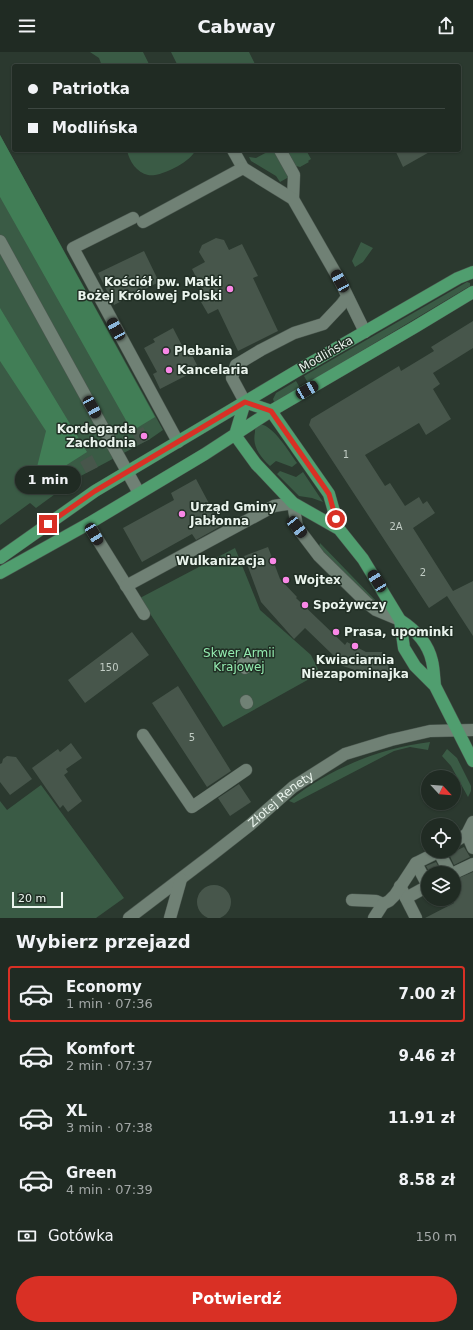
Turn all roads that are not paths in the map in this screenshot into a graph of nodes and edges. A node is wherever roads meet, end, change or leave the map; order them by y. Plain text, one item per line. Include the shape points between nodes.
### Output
1 (234, 152) edge
2 (281, 152) edge
3 (243, 168) junction
4 (293, 199) junction
5 (0, 241) edge
6 (473, 272) edge
7 (473, 292) edge
8 (347, 297) junction
9 (365, 332) junction
10 (245, 402) junction
11 (271, 411) junction
12 (235, 435) junction
13 (178, 442) junction
14 (128, 472) junction
15 (139, 493) junction
16 (293, 503) junction
17 (88, 524) junction
18 (339, 530) junction
19 (0, 558) edge
20 (0, 573) edge
21 (126, 586) junction
22 (144, 614) dead end
23 (400, 620) junction
24 (435, 686) junction
25 (457, 729) junction
26 (473, 730) edge
27 (143, 735) dead end
28 (473, 761) edge
29 (246, 770) dead end
30 (473, 822) edge
31 (466, 834) junction
32 (461, 837) edge
33 (473, 848) edge
34 (427, 858) edge
35 (416, 864) junction
36 (473, 864) edge
37 (461, 870) edge
38 (421, 873) edge
39 (181, 878) junction
40 (400, 886) junction
41 (421, 890) edge
42 (406, 898) junction
43 (352, 900) dead end
44 (383, 904) junction
45 (129, 918) edge
46 (170, 918) edge
47 (374, 918) edge
48 (416, 918) edge

1 - 3 street
2 - 4 street via 294,175
3 - 4 street
3 - 13 street via 138,220 73,248
4 - 8 street
5 - 14 street
6 - 9 main road, Modlińska via 458,278
7 - 11 main road, Modlińska
8 - 9 street
8 - 10 street via 323,324 294,333 236,365 232,378
9 - 10 main road, Modlińska
10 - 11 main road
10 - 12 main road
10 - 13 main road, Modlińska
11 - 12 main road, Modlińska
11 - 18 main road via 329,494
12 - 15 main road, Modlińska
12 - 16 main road via 256,464
13 - 14 main road, Modlińska
14 - 15 street
14 - 19 main road, Modlińska via 95,491
15 - 17 main road, Modlińska
16 - 18 main road
16 - 21 street via 274,506
16 - 23 street via 297,527 320,556 366,604
17 - 20 main road, Modlińska
17 - 21 street
18 - 23 main road via 363,559
21 - 22 street
23 - 24 main road via 404,648 415,666
23 - 24 main road via 420,637 426,647 432,661
24 - 25 main road
25 - 26 street, Złotej Renety
25 - 28 main road
25 - 39 street, Złotej Renety via 430,731 345,754 293,787 250,825
27 - 29 street via 192,807
30 - 31 street
31 - 32 street
31 - 33 street
34 - 35 street
35 - 38 street
35 - 40 street
36 - 37 street
39 - 45 street, Złotej Renety
39 - 46 street
40 - 42 street
40 - 44 street via 389,901
41 - 42 street
42 - 48 street
43 - 44 street via 376,901
44 - 47 street

